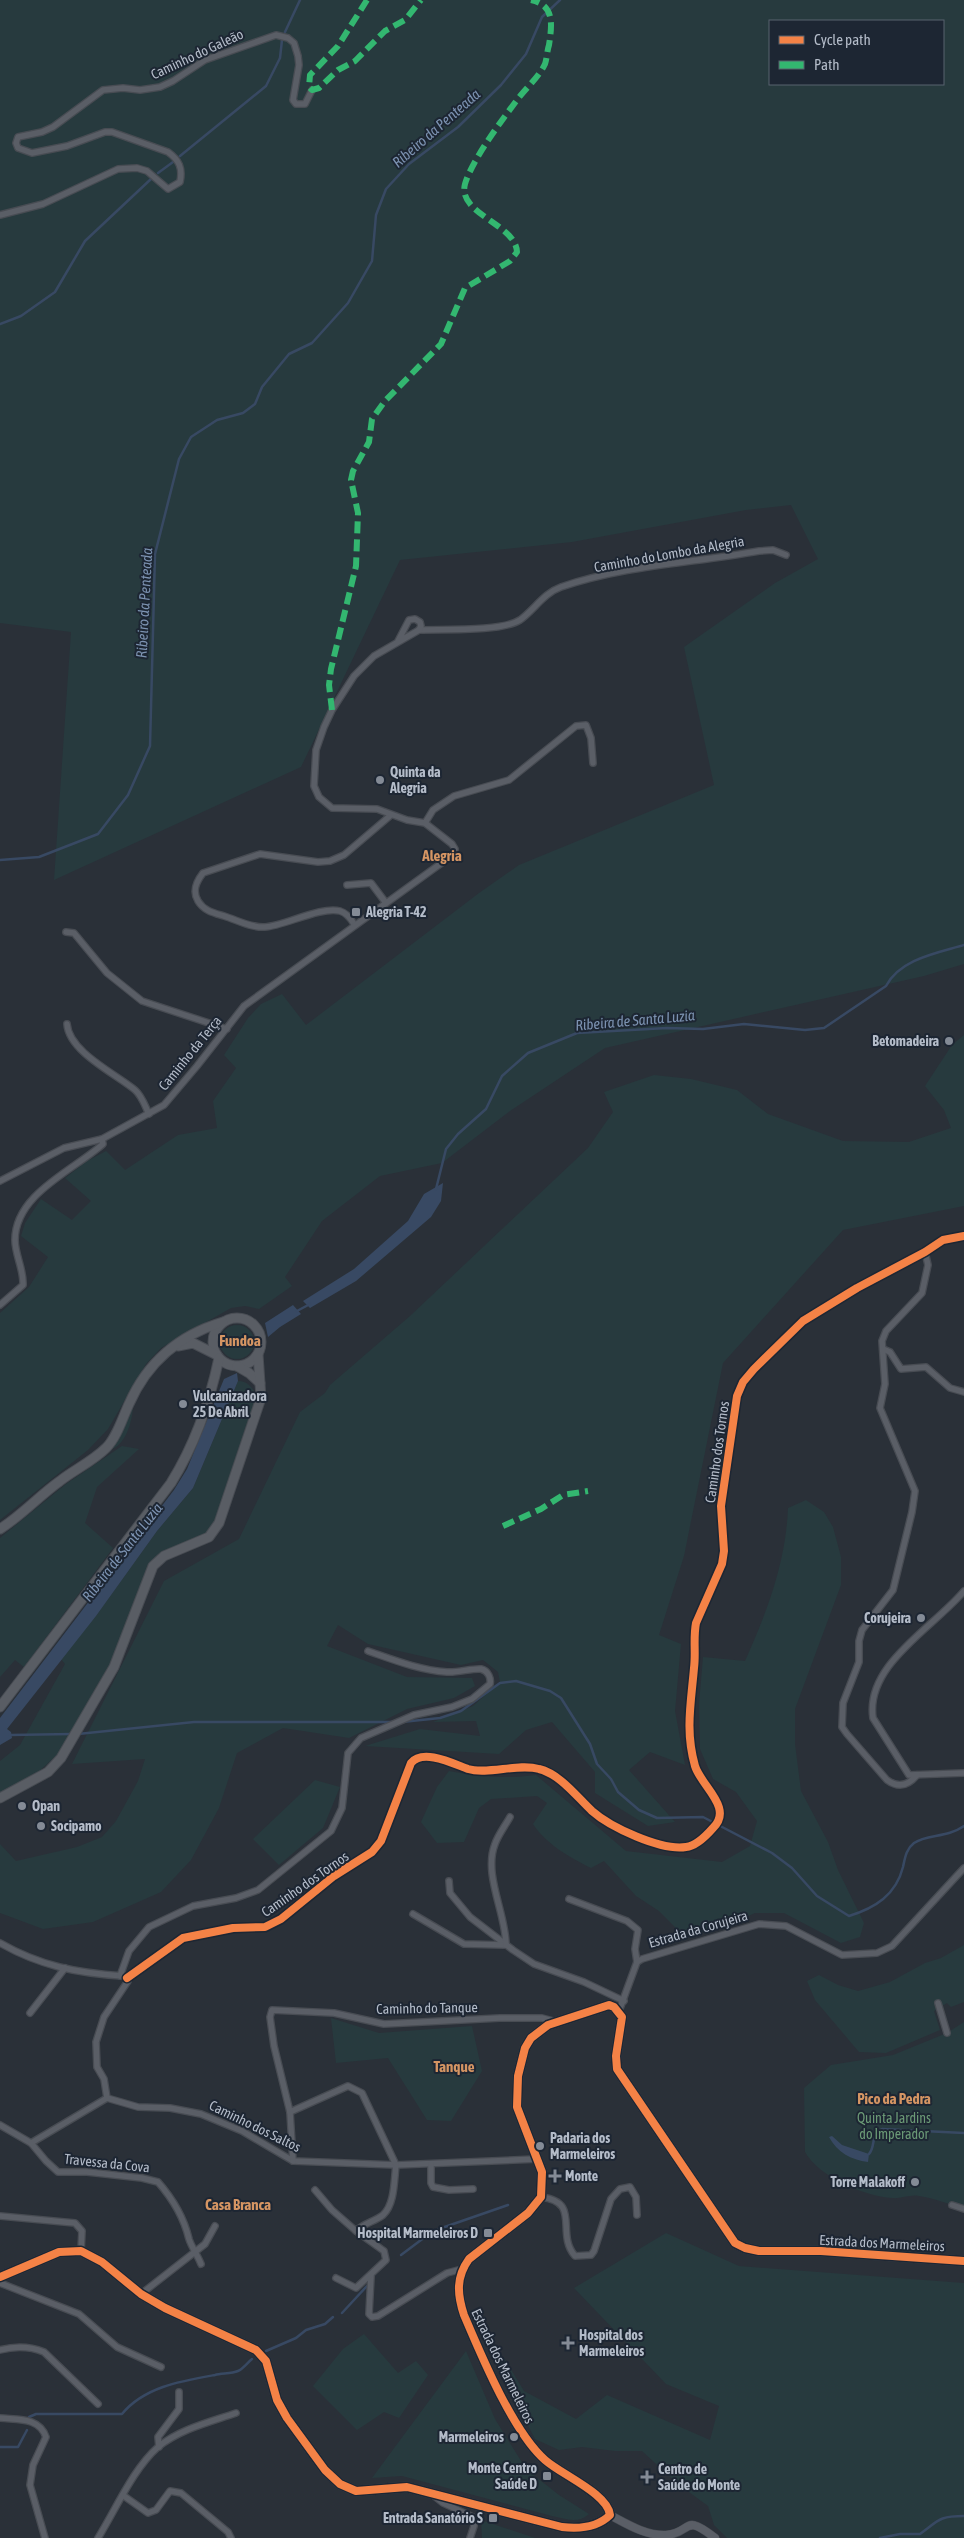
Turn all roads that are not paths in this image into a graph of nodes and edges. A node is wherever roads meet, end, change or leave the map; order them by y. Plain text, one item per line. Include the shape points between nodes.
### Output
1 (312, 90) dead end
2 (0, 215) edge
3 (786, 555) dead end
4 (418, 630) junction
5 (398, 641) junction
6 (593, 763) dead end
7 (391, 815) junction
8 (425, 823) junction
9 (347, 885) dead end
10 (386, 903) junction
11 (354, 924) junction
12 (66, 932) dead end
13 (67, 1024) dead end
14 (227, 1029) junction
15 (148, 1114) junction
16 (102, 1140) junction
17 (0, 1181) edge
18 (964, 1236) edge
19 (925, 1252) junction
20 (0, 1305) edge
21 (223, 1322) junction
22 (171, 1347) junction
23 (883, 1349) junction
24 (258, 1354) junction
25 (218, 1357) junction
26 (237, 1366) junction
27 (215, 1381) junction
28 (260, 1384) junction
29 (964, 1392) edge
30 (0, 1529) edge
31 (964, 1591) edge
32 (368, 1651) dead end
33 (0, 1707) edge
34 (964, 1773) edge
35 (917, 1775) junction
36 (0, 1798) edge
37 (510, 1817) dead end
38 (964, 1868) edge
39 (449, 1881) dead end
40 (569, 1899) dead end
41 (413, 1914) dead end
42 (0, 1943) edge
43 (506, 1945) junction
44 (637, 1962) junction
45 (65, 1968) junction
46 (120, 1976) junction
47 (127, 1978) junction
48 (624, 2001) junction
49 (938, 2003) dead end
50 (619, 2011) junction
51 (30, 2013) dead end
52 (557, 2022) junction
53 (946, 2033) dead end
54 (107, 2098) junction
55 (290, 2112) junction
56 (0, 2124) edge
57 (31, 2143) junction
58 (537, 2159) junction
59 (293, 2161) junction
60 (432, 2164) junction
61 (396, 2165) junction
62 (473, 2189) dead end
63 (316, 2190) dead end
64 (541, 2198) junction
65 (952, 2205) dead end
66 (964, 2209) edge
67 (637, 2215) dead end
68 (0, 2216) edge
69 (214, 2226) dead end
70 (356, 2231) junction
71 (196, 2249) junction
72 (81, 2251) junction
73 (964, 2261) edge
74 (201, 2264) dead end
75 (462, 2269) junction
76 (371, 2276) junction
77 (0, 2277) edge
78 (336, 2278) dead end
79 (0, 2283) edge
80 (141, 2294) junction
81 (0, 2350) edge
82 (160, 2367) dead end
83 (179, 2392) dead end
84 (98, 2404) dead end
85 (236, 2413) dead end
86 (0, 2418) edge
87 (159, 2447) junction
88 (427, 2491) junction
89 (124, 2496) junction
90 (610, 2515) junction
91 (45, 2538) edge
92 (98, 2538) edge
93 (231, 2538) edge
94 (470, 2538) edge
95 (715, 2538) edge

1 - 2 street, Caminho do Galeão via 305,104 296,104 293,100 298,65 296,50 288,38 276,34 211,58 160,87 103,90 53,127 18,137 18,148 32,153 67,146 104,132 118,133 173,156 181,167 180,182 168,189 146,171 118,169 43,204
3 - 4 street, Caminho do Lombo da Alegria via 773,550 759,551 618,572 560,588 519,620 502,626
4 - 5 street, Caminho do Lombo da Alegria
4 - 5 street, Caminho do Lombo da Alegria via 420,622 411,619
5 - 7 street, Caminho do Lombo da Alegria via 374,656 354,676 332,710 316,750 314,774 314,786 319,797 332,808 377,808
6 - 8 street via 591,738 586,725 576,726 509,780 454,796 433,810
7 - 8 street, Caminho do Lombo da Alegria
7 - 11 street via 339,858 318,862 260,854 203,874 194,889 205,910 256,927 340,911
8 - 10 street, Caminho da Terça via 452,844 454,854
9 - 10 street via 371,882
10 - 11 street, Caminho da Terça
11 - 14 street, Caminho da Terça via 244,1006
12 - 14 street via 72,932 107,973 142,1001
13 - 15 street via 86,1055 136,1091
14 - 15 street, Caminho da Terça via 174,1096
15 - 16 street, Caminho da Terça
16 - 17 street, Caminho da Terça via 64,1148
16 - 20 street via 103,1144 36,1196 25,1210 16,1229 15,1240 23,1285
18 - 19 street, Caminho dos Tornos via 943,1240
19 - 23 street via 928,1264 922,1293 886,1332 882,1340
19 - 47 street, Caminho dos Tornos via 803,1321 754,1369 737,1396 721,1506 722,1564 696,1623 688,1713 695,1767 719,1804 721,1813 718,1824 702,1839 687,1847 675,1847 636,1836 593,1812 580,1798 540,1769 469,1769 448,1759 416,1758 411,1763 381,1841 372,1852 334,1876 281,1919 265,1927 233,1928 183,1938
21 - 22 main road via 208,1326
21 - 24 main road via 242,1318 257,1328 261,1343
21 - 25 main road via 213,1337
22 - 25 main road via 193,1343
22 - 30 main road via 148,1370 135,1390 116,1434 105,1449
23 - 29 street via 890,1352 901,1369 926,1367 950,1388
23 - 35 street via 884,1384 880,1408 915,1491 893,1590 862,1630 859,1662 843,1703 842,1727 893,1784 907,1784
24 - 26 main road via 252,1361
24 - 28 main road
25 - 26 main road
25 - 27 main road
26 - 27 main road
26 - 28 main road
27 - 33 main road via 186,1458 170,1483
28 - 36 main road via 260,1402 216,1529 203,1540 164,1556 153,1566 114,1668 61,1758 48,1772
31 - 35 street via 891,1662 880,1676 873,1697 872,1710 877,1725 909,1775
32 - 46 street via 433,1671 456,1673 481,1669 490,1679 487,1688 472,1698 441,1711 405,1718 361,1738 350,1748 342,1808 325,1837 258,1890 236,1898 193,1906 149,1927 129,1951
34 - 35 street
37 - 43 street via 494,1845 492,1875 506,1927
38 - 44 street, Estrada da Corujeira via 892,1946 876,1953 842,1955 786,1926 759,1924
39 - 43 street via 450,1893 470,1917
40 - 44 street via 634,1925 639,1934 635,1949
41 - 43 street via 464,1944
42 - 45 street via 26,1958
43 - 48 street via 534,1964
44 - 48 street
45 - 46 street
45 - 51 street
46 - 47 street
47 - 54 street via 104,2017 96,2042 97,2067 104,2079
48 - 50 street
49 - 53 street
50 - 52 main road via 605,2005
50 - 73 main road, Estrada dos Marmeleiros via 622,2025 616,2056 617,2070 735,2243 759,2251 821,2251
52 - 55 street, Caminho do Tanque via 542,2018 500,2018 384,2024 334,2013 277,2009 270,2014 274,2046
52 - 58 main road via 531,2038 522,2056 518,2076 518,2112
54 - 57 street
54 - 59 street, Caminho dos Saltos via 138,2107 170,2108 201,2114 242,2131
55 - 59 street
55 - 61 street via 348,2086 362,2093
56 - 57 street, Travessa da Cova
57 - 71 street, Travessa da Cova via 46,2161 62,2173 87,2172 158,2182 179,2211
58 - 60 street, Caminho dos Saltos
58 - 64 main road via 543,2176
59 - 61 street, Caminho dos Saltos
60 - 61 street, Caminho dos Saltos
60 - 62 street via 433,2187
61 - 70 street via 389,2206 383,2215 364,2223
63 - 70 street via 332,2210
64 - 67 street via 556,2200 564,2208 569,2244 575,2256 591,2255 594,2251 612,2199 624,2187 631,2185 636,2197
64 - 75 main road via 528,2213 479,2250
65 - 66 street
68 - 72 street via 75,2223 82,2231
69 - 71 street via 205,2244
70 - 76 street via 386,2257
71 - 74 street, Travessa da Cova
71 - 80 street
72 - 77 main road via 60,2252
72 - 80 main road via 102,2262
75 - 76 street via 447,2273 372,2317 369,2314
75 - 90 main road, Estrada dos Marmeleiros via 459,2299 464,2314 522,2433 544,2460 606,2502
76 - 78 street via 356,2288
79 - 82 street via 79,2314 116,2347
80 - 88 main road via 178,2315 256,2350 268,2366 277,2400 287,2418 325,2470 340,2484 356,2491 393,2486
81 - 84 street via 23,2347 44,2352
83 - 87 street via 179,2409 158,2437
85 - 87 street via 186,2431
86 - 91 street via 36,2422 43,2428 46,2437 33,2465 30,2485
87 - 89 street via 141,2465
88 - 90 main road via 562,2527 582,2528 602,2522
88 - 94 street via 442,2503 473,2517
89 - 92 street
89 - 93 street via 148,2513 156,2510 170,2491 181,2493
90 - 95 street via 641,2531 667,2535 696,2525

